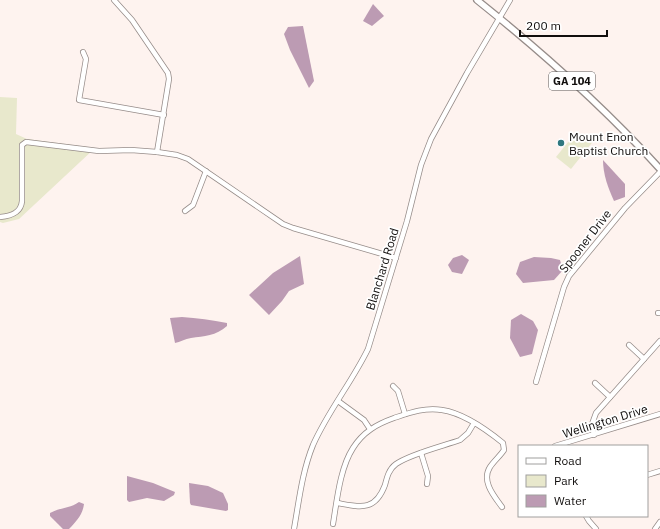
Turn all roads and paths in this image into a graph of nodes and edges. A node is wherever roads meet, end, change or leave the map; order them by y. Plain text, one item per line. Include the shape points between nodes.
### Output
1 (114, 0) edge
2 (477, 0) edge
3 (510, 0) edge
4 (500, 18) junction
5 (83, 52) dead end
6 (164, 116) junction
7 (157, 152) junction
8 (660, 170) edge
9 (206, 171) junction
10 (185, 211) dead end
11 (0, 217) edge
12 (396, 258) junction
13 (660, 341) edge
14 (629, 346) dead end
15 (644, 359) junction
16 (536, 382) dead end
17 (595, 383) dead end
18 (393, 386) dead end
19 (610, 397) junction
20 (338, 401) junction
21 (405, 414) junction
22 (660, 414) edge
23 (474, 423) junction
24 (370, 429) junction
25 (594, 435) junction
26 (559, 445) edge
27 (421, 454) junction
28 (660, 471) edge
29 (648, 475) edge
30 (427, 484) dead end
31 (337, 503) junction
32 (502, 507) dead end
33 (587, 517) edge
34 (660, 522) edge
35 (333, 524) dead end
36 (294, 529) edge
37 (596, 529) edge
38 (655, 529) edge

1 - 6 street via 132,20 168,73
2 - 4 main road, GA 104
3 - 4 street, Blanchard Road
4 - 8 main road, GA 104 via 570,79
4 - 12 street, Blanchard Road via 431,139 421,165
5 - 6 street via 86,59 79,100
6 - 7 street
7 - 9 street via 188,159
7 - 11 street via 99,151 26,142 22,145 21,207 13,214
8 - 16 street, Spooner Drive via 569,276
9 - 10 street via 193,205
9 - 12 street via 283,224
12 - 20 street, Blanchard Road via 368,349
13 - 15 street
14 - 15 street
15 - 19 street
17 - 19 street
18 - 21 street via 398,391
19 - 25 street via 593,418
20 - 24 street via 364,420
20 - 36 street, Blanchard Road via 314,444 304,469
21 - 23 street via 441,409
21 - 24 street via 381,422
22 - 25 street, Wellington Drive
23 - 27 street via 460,440
23 - 32 street via 503,443 504,450 489,468 488,475 488,485
24 - 31 street via 352,448
25 - 26 street, Wellington Drive
27 - 30 street via 428,476
27 - 31 street via 402,460 392,467 380,496 372,504 358,507
28 - 29 street
31 - 35 street
33 - 37 street
34 - 38 street

